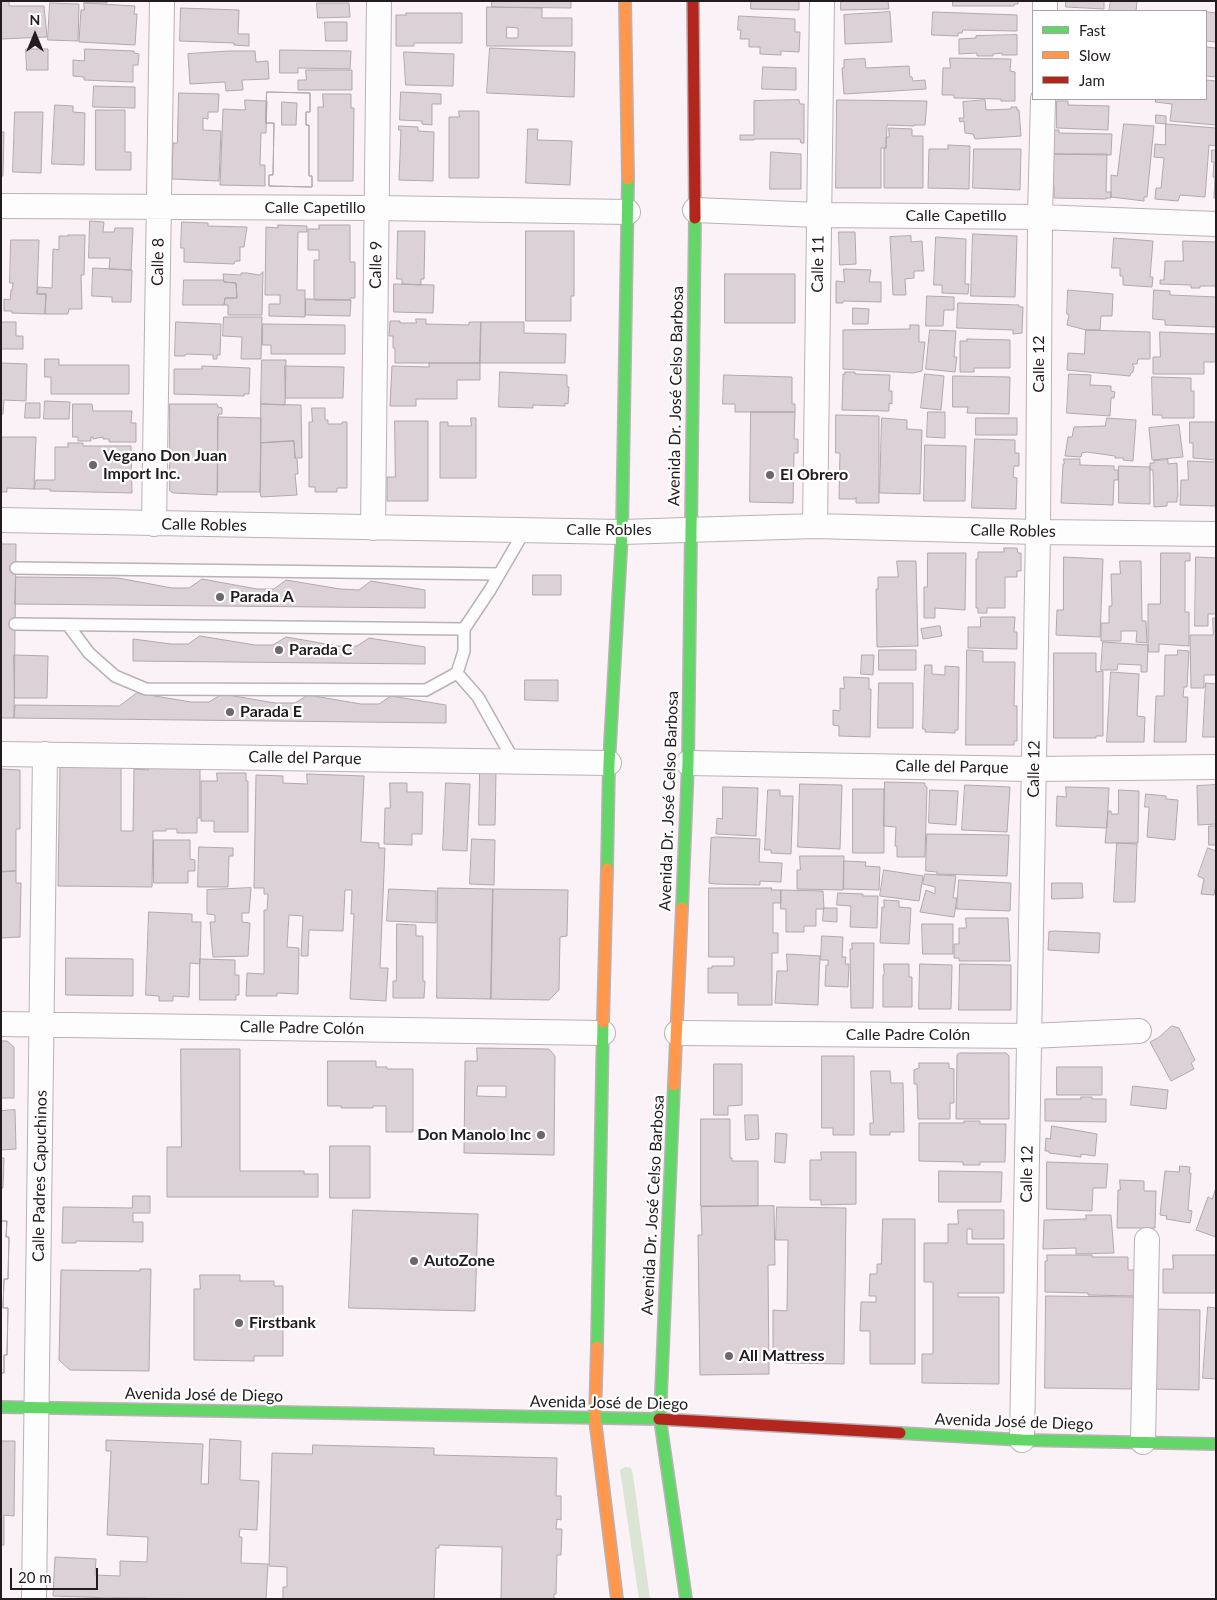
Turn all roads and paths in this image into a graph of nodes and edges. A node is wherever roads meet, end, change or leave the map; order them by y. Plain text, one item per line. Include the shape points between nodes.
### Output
1 (162, 1) edge
2 (379, 1) edge
3 (625, 1) edge
4 (693, 1) edge
5 (822, 1) edge
6 (1043, 100) edge
7 (1, 206) edge
8 (160, 207) junction
9 (377, 208) junction
10 (695, 210) junction
11 (628, 212) junction
12 (818, 215) junction
13 (1040, 217) junction
14 (1216, 224) edge
15 (1, 520) edge
16 (154, 524) junction
17 (814, 526) junction
18 (373, 528) junction
19 (690, 529) junction
20 (525, 530) junction
21 (622, 532) junction
22 (1038, 532) junction
23 (1216, 534) edge
24 (16, 568) dead end
25 (500, 574) junction
26 (15, 624) dead end
27 (68, 625) junction
28 (464, 629) junction
29 (457, 673) junction
30 (1, 754) edge
31 (45, 754) junction
32 (514, 761) junction
33 (609, 762) junction
34 (688, 763) junction
35 (1216, 767) edge
36 (1034, 769) junction
37 (1, 1024) edge
38 (41, 1024) junction
39 (1139, 1031) dead end
40 (603, 1033) junction
41 (677, 1033) junction
42 (1030, 1036) junction
43 (1147, 1240) dead end
44 (1, 1408) edge
45 (37, 1408) junction
46 (595, 1419) junction
47 (660, 1419) junction
48 (1022, 1440) junction
49 (1144, 1442) junction
50 (1216, 1444) edge
51 (34, 1599) edge
52 (617, 1599) edge
53 (686, 1599) edge

1 - 8 street, Calle 8
2 - 9 street, Calle 9
3 - 11 main road
4 - 10 main road, Avenida Dr. José Celso Barbosa
5 - 12 street, Calle 11
6 - 13 street, Calle 12
7 - 8 street, Calle Capetillo
8 - 9 street, Calle Capetillo
8 - 16 street, Calle 8
9 - 11 street, Calle Capetillo
9 - 18 street, Calle 9
10 - 12 street, Calle Capetillo
10 - 19 main road, Avenida Dr. José Celso Barbosa
11 - 21 main road
12 - 13 street, Calle Capetillo
12 - 17 street, Calle 11
13 - 14 street, Calle Capetillo
13 - 22 street, Calle 12
15 - 16 street, Calle Robles
16 - 18 street, Calle Robles
17 - 19 street, Calle Robles
17 - 22 street, Calle Robles
18 - 20 street, Calle Robles
19 - 21 street, Calle Robles
19 - 34 main road, Avenida Dr. José Celso Barbosa
20 - 21 street, Calle Robles
20 - 25 lane
21 - 33 main road
22 - 23 street, Calle Robles
22 - 36 street, Calle 12
24 - 25 lane
25 - 28 lane
26 - 27 lane
27 - 28 lane
27 - 29 lane via 89,653 115,676 146,689 426,690
28 - 29 lane via 464,651
29 - 32 lane via 478,698
30 - 31 street, Calle del Parque
31 - 32 street, Calle del Parque
31 - 38 street, Calle Padres Capuchinos
32 - 33 street, Calle del Parque
33 - 40 main road
34 - 36 street, Calle del Parque
34 - 41 main road, Avenida Dr. José Celso Barbosa
35 - 36 street, Calle del Parque
36 - 42 street, Calle 12
37 - 38 street, Calle Padre Colón
38 - 40 street, Calle Padre Colón
38 - 45 street, Calle Padres Capuchinos
39 - 42 street, Calle Padre Colón
40 - 46 main road
41 - 42 street, Calle Padre Colón
41 - 47 main road, Avenida Dr. José Celso Barbosa
42 - 48 street, Calle 12
43 - 49 street
44 - 45 main road, Avenida José de Diego
45 - 46 main road, Avenida José de Diego
45 - 51 street, Calle Padres Capuchinos
46 - 47 main road, Avenida José de Diego
46 - 52 main road
47 - 48 main road, Avenida José de Diego
47 - 53 main road, Avenida Dr. José Celso Barbosa
48 - 49 main road, Avenida José de Diego
49 - 50 main road, Avenida José de Diego

